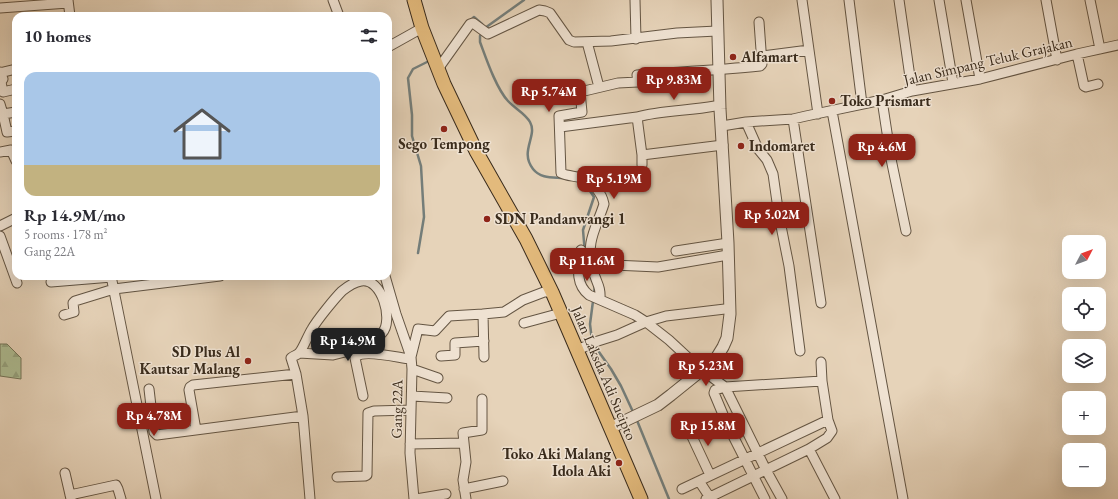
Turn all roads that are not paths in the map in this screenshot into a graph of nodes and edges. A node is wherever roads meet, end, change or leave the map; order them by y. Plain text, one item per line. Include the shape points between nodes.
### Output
1 (333, 0) edge
2 (414, 0) edge
3 (635, 0) edge
4 (718, 0) edge
5 (802, 0) edge
6 (849, 0) edge
7 (899, 0) edge
8 (939, 0) edge
9 (966, 0) edge
10 (1046, 0) edge
11 (1090, 0) edge
12 (68, 1) edge
13 (0, 8) edge
14 (69, 12) edge
15 (338, 12) edge
16 (759, 22) dead end
17 (422, 28) junction
18 (718, 31) junction
19 (636, 39) junction
20 (587, 42) junction
21 (392, 45) edge
22 (1118, 46) edge
23 (1100, 49) junction
24 (809, 50) junction
25 (1077, 54) junction
26 (762, 56) junction
27 (1057, 60) junction
28 (438, 69) junction
29 (12, 70) edge
30 (719, 70) junction
31 (0, 73) edge
32 (980, 79) junction
33 (953, 83) junction
34 (1098, 84) dead end
35 (599, 87) junction
36 (562, 90) dead end
37 (12, 91) edge
38 (912, 91) junction
39 (580, 92) junction
40 (2, 95) edge
41 (882, 100) junction
42 (0, 104) edge
43 (862, 104) junction
44 (715, 106) dead end
45 (832, 111) junction
46 (12, 113) edge
47 (3, 114) junction
48 (818, 114) junction
49 (637, 117) junction
50 (792, 119) junction
51 (746, 122) junction
52 (722, 126) junction
53 (560, 127) junction
54 (12, 131) edge
55 (723, 145) junction
56 (0, 152) edge
57 (12, 152) edge
58 (642, 155) junction
59 (642, 165) dead end
60 (12, 220) edge
61 (0, 226) edge
62 (906, 232) dead end
63 (0, 236) edge
64 (728, 243) junction
65 (581, 250) dead end
66 (676, 251) dead end
67 (728, 255) junction
68 (591, 264) junction
69 (12, 269) edge
70 (16, 280) edge
71 (71, 280) edge
72 (112, 280) edge
73 (187, 280) edge
74 (386, 280) edge
75 (51, 282) dead end
76 (17, 283) dead end
77 (114, 289) junction
78 (552, 292) junction
79 (600, 300) junction
80 (821, 303) dead end
81 (725, 309) dead end
82 (561, 313) junction
83 (483, 314) junction
84 (64, 315) dead end
85 (646, 322) junction
86 (524, 324) dead end
87 (484, 341) junction
88 (583, 348) junction
89 (800, 351) dead end
90 (299, 353) junction
91 (441, 356) dead end
92 (484, 357) dead end
93 (411, 358) junction
94 (821, 362) dead end
95 (412, 369) junction
96 (702, 370) junction
97 (296, 374) junction
98 (438, 378) dead end
99 (822, 381) junction
100 (725, 387) junction
101 (149, 389) dead end
102 (362, 396) dead end
103 (412, 396) junction
104 (447, 398) dead end
105 (482, 398) dead end
106 (411, 410) junction
107 (303, 416) junction
108 (828, 420) junction
109 (610, 428) junction
110 (688, 428) dead end
111 (196, 430) junction
112 (464, 443) junction
113 (410, 444) junction
114 (809, 449) junction
115 (758, 453) junction
116 (745, 459) junction
117 (766, 470) junction
118 (65, 473) dead end
119 (710, 475) junction
120 (753, 476) junction
121 (337, 477) dead end
122 (503, 481) dead end
123 (699, 481) junction
124 (682, 488) dead end
125 (464, 489) junction
126 (446, 494) dead end
127 (70, 497) edge
128 (710, 498) edge
129 (120, 499) edge
130 (156, 499) edge
131 (310, 499) edge
132 (415, 499) edge
133 (466, 499) edge
134 (641, 499) edge
135 (765, 499) edge
136 (782, 499) edge
137 (835, 499) edge
138 (902, 499) edge

1 - 15 street
2 - 17 main road, Jalan Laksda Adi Sucipto
3 - 19 street
4 - 18 street
5 - 24 street
6 - 43 street
7 - 38 street
8 - 33 street
9 - 32 street
10 - 27 street
11 - 23 street
12 - 13 street
12 - 14 street
16 - 26 street
17 - 21 street
17 - 28 main road, Jalan Laksda Adi Sucipto
18 - 19 street via 676,33
18 - 30 street
19 - 20 street
20 - 28 street via 570,40 550,13 539,10 488,34 473,23 470,24
20 - 35 street
22 - 23 street, Jalan Simpang Teluk Grajakan
23 - 25 street, Jalan Simpang Teluk Grajakan
24 - 26 street
24 - 48 street
25 - 27 street, Jalan Simpang Teluk Grajakan
25 - 34 street via 1084,86
26 - 30 street via 760,66
27 - 32 street, Jalan Simpang Teluk Grajakan
28 - 78 main road, Jalan Laksda Adi Sucipto via 476,151 526,239
29 - 31 street
30 - 35 street via 638,75 638,82
30 - 52 street
31 - 40 street via 3,79
32 - 33 street, Jalan Simpang Teluk Grajakan
33 - 38 street, Jalan Simpang Teluk Grajakan
35 - 39 street
36 - 39 street via 578,88
37 - 40 street
38 - 41 street, Jalan Simpang Teluk Grajakan
39 - 53 street via 582,112 559,116
41 - 43 street, Jalan Simpang Teluk Grajakan
41 - 62 street
42 - 47 street
43 - 45 street, Jalan Simpang Teluk Grajakan
44 - 49 street
45 - 48 street, Jalan Simpang Teluk Grajakan
45 - 138 street
46 - 47 street
47 - 54 street via 7,132
48 - 50 street, Jalan Simpang Teluk Grajakan
49 - 53 street
49 - 58 street
50 - 51 street, Jalan Simpang Teluk Grajakan
50 - 80 street
51 - 52 street, Jalan Simpang Teluk Grajakan
51 - 89 street via 773,174
52 - 55 street
53 - 68 street via 562,173 590,182 604,199 603,209 592,234
55 - 58 street
55 - 64 street
56 - 57 street via 11,150
58 - 59 street
60 - 61 street
63 - 69 street
64 - 66 street
64 - 67 street
65 - 79 street via 581,286 589,295
67 - 68 street via 658,267
67 - 96 street via 730,314 727,338 712,364
68 - 79 street via 599,283
70 - 76 street
71 - 75 street
72 - 77 street
73 - 77 street
74 - 93 street, Gang 22A
77 - 84 street via 75,301 74,312
77 - 130 street
78 - 82 main road, Jalan Laksda Adi Sucipto
78 - 83 street via 544,292 523,300 504,312
79 - 85 street
81 - 85 street via 671,315
82 - 86 street
82 - 88 main road, Jalan Laksda Adi Sucipto
83 - 87 street
83 - 93 street via 449,316 435,332 418,329
85 - 88 street
85 - 96 street
87 - 91 street via 455,343 455,355
87 - 92 street
88 - 109 main road, Jalan Laksda Adi Sucipto
90 - 90 street via 333,355 345,352 382,333 386,328 386,312 378,287 362,280 343,291 313,327
90 - 97 street via 291,358
93 - 95 street, Gang 22A
93 - 102 street via 361,353 356,356
94 - 99 street
95 - 98 street
95 - 103 street, Gang 22A
96 - 100 street
96 - 109 street via 658,404
97 - 107 street
97 - 111 street via 193,385 189,390
99 - 100 street
99 - 108 street
100 - 115 street
100 - 116 street via 715,390 714,396
101 - 111 street via 155,434
103 - 104 street
103 - 106 street, Gang 22A
105 - 112 street via 482,430 463,433
106 - 113 street, Gang 22A
106 - 121 street via 374,410 368,413 367,475
107 - 111 street
107 - 131 street
108 - 114 street via 832,431 830,436
108 - 115 street
109 - 134 main road, Jalan Laksda Adi Sucipto
110 - 119 street
112 - 113 street
112 - 125 street
113 - 132 street, Gang 22A
114 - 117 street
114 - 137 street
115 - 116 street
115 - 117 street
116 - 119 street
116 - 120 street
117 - 120 street
117 - 136 street
118 - 127 street
119 - 123 street
120 - 128 street
120 - 135 street
122 - 125 street
123 - 124 street
123 - 128 street
125 - 133 street
126 - 132 street
127 - 129 street via 116,486

